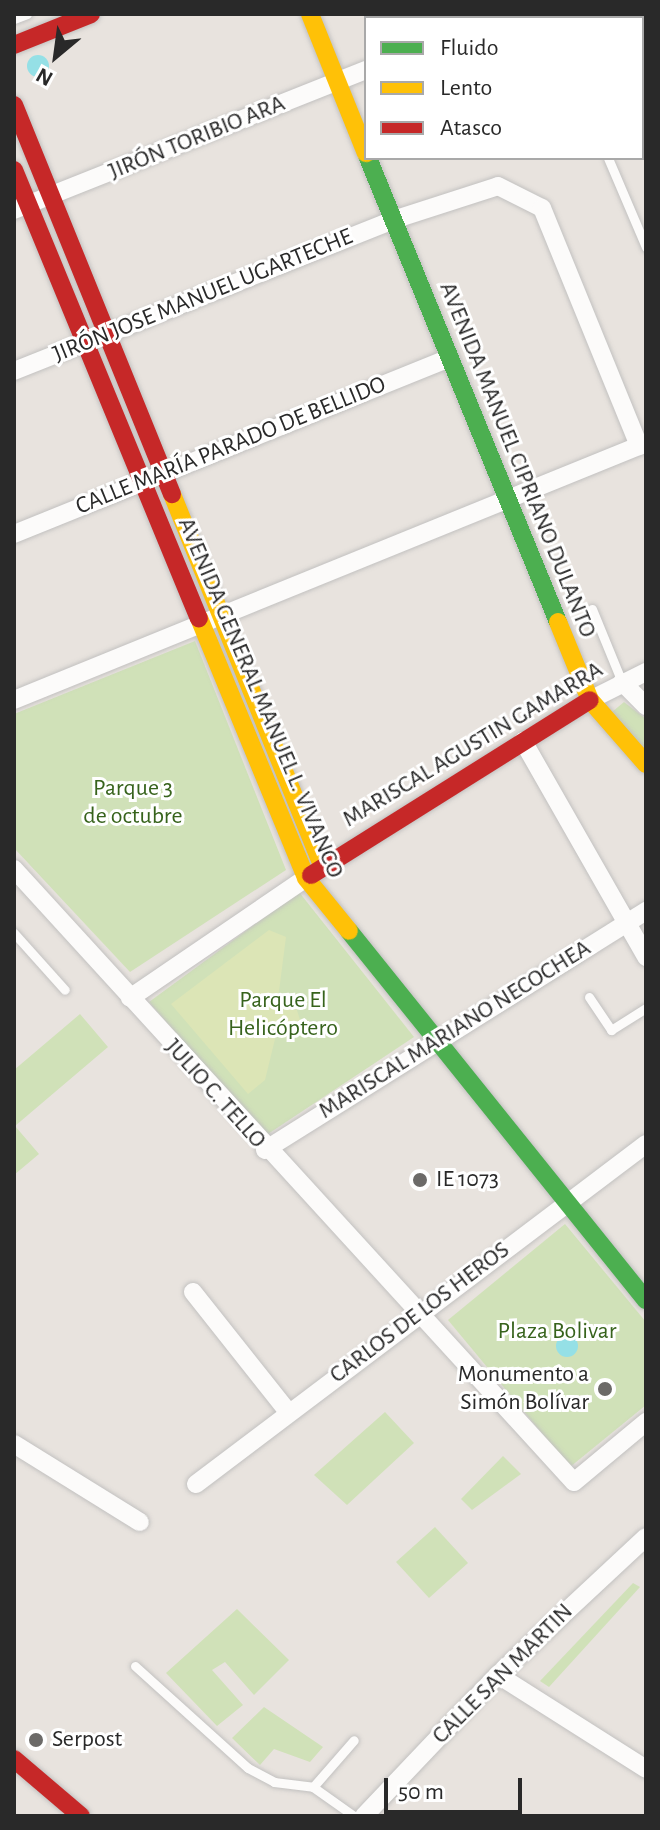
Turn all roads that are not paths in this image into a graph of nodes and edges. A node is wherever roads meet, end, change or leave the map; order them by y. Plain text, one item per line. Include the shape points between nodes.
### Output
1 (27, 14) edge
2 (91, 14) edge
3 (310, 14) edge
4 (14, 19) edge
5 (14, 45) edge
6 (364, 71) edge
7 (338, 82) junction
8 (14, 105) edge
9 (364, 147) edge
10 (369, 160) edge
11 (609, 160) edge
12 (14, 170) edge
13 (51, 197) junction
14 (21, 208) edge
15 (393, 220) junction
16 (646, 247) edge
17 (106, 334) junction
18 (84, 342) junction
19 (448, 359) junction
20 (14, 371) edge
21 (643, 445) edge
22 (161, 474) junction
23 (141, 482) junction
24 (507, 499) junction
25 (14, 534) edge
26 (592, 609) dead end
27 (220, 619) junction
28 (201, 628) junction
29 (646, 672) edge
30 (622, 682) junction
31 (14, 700) edge
32 (590, 700) junction
33 (646, 706) edge
34 (523, 741) junction
35 (646, 764) edge
36 (323, 867) junction
37 (14, 869) edge
38 (306, 878) junction
39 (646, 911) edge
40 (627, 924) junction
41 (14, 933) edge
42 (646, 957) edge
43 (65, 990) dead end
44 (589, 997) dead end
45 (130, 998) junction
46 (646, 1008) edge
47 (433, 1039) junction
48 (646, 1144) edge
49 (265, 1150) junction
50 (566, 1200) junction
51 (193, 1292) dead end
52 (646, 1301) edge
53 (422, 1314) junction
54 (289, 1413) junction
55 (646, 1422) edge
56 (14, 1444) edge
57 (196, 1484) dead end
58 (140, 1522) dead end
59 (646, 1537) edge
60 (135, 1666) dead end
61 (498, 1675) junction
62 (354, 1740) dead end
63 (16, 1765) edge
64 (646, 1769) edge
65 (313, 1787) junction
66 (81, 1816) edge
67 (354, 1816) edge
68 (364, 1816) edge

1 - 4 lane
2 - 5 street
3 - 7 street, AVENIDA MANUEL CIPRIANO DULANTO
6 - 7 street, JIRÓN TORIBIO ARA
7 - 9 street, AVENIDA MANUEL CIPRIANO DULANTO
7 - 13 street, JIRÓN TORIBIO ARA
8 - 13 street, AVENIDA GENERAL MANUEL L. VIVANCO
10 - 15 street, AVENIDA MANUEL CIPRIANO DULANTO
11 - 16 lane
12 - 14 street, AVENIDA GENERAL MANUEL L. VIVANCO
13 - 14 street, JIRÓN TORIBIO ARA
13 - 17 street, AVENIDA GENERAL MANUEL L. VIVANCO
14 - 18 street, AVENIDA GENERAL MANUEL L. VIVANCO
15 - 17 street, JIRÓN JOSE MANUEL UGARTECHE
15 - 19 street, AVENIDA MANUEL CIPRIANO DULANTO
15 - 21 street, JIRÓN JOSE MANUEL UGARTECHE via 498,186 532,198 549,222
17 - 18 street, JIRÓN JOSE MANUEL UGARTECHE
17 - 22 street, AVENIDA GENERAL MANUEL L. VIVANCO
18 - 20 street, JIRÓN JOSE MANUEL UGARTECHE
18 - 23 street, AVENIDA GENERAL MANUEL L. VIVANCO
19 - 22 street, CALLE MARÍA PARADO DE BELLIDO
19 - 24 street, AVENIDA MANUEL CIPRIANO DULANTO
21 - 24 street
22 - 23 street, CALLE MARÍA PARADO DE BELLIDO
22 - 27 street, AVENIDA GENERAL MANUEL L. VIVANCO
23 - 25 street, CALLE MARÍA PARADO DE BELLIDO
23 - 28 street, AVENIDA GENERAL MANUEL L. VIVANCO
24 - 27 street
24 - 32 street, AVENIDA MANUEL CIPRIANO DULANTO
26 - 30 lane
27 - 28 street
27 - 36 street, AVENIDA GENERAL MANUEL L. VIVANCO
28 - 31 street
28 - 38 street, AVENIDA GENERAL MANUEL L. VIVANCO
29 - 30 street, MARISCAL AGUSTIN GAMARRA
30 - 32 street, MARISCAL AGUSTIN GAMARRA
30 - 33 street
32 - 34 street, MARISCAL AGUSTIN GAMARRA
32 - 35 street, AVENIDA MANUEL CIPRIANO DULANTO
34 - 36 street, MARISCAL AGUSTIN GAMARRA
34 - 40 street
36 - 38 street, MARISCAL AGUSTIN GAMARRA
37 - 45 street, JULIO C. TELLO
38 - 45 street, MARISCAL AGUSTIN GAMARRA
38 - 47 street, AVENIDA GENERAL MANUEL L. VIVANCO
39 - 40 street, MARISCAL MARIANO NECOCHEA
40 - 42 street
40 - 47 street, MARISCAL MARIANO NECOCHEA
41 - 43 lane
44 - 46 lane via 611,1030
45 - 49 street, JULIO C. TELLO
47 - 49 street, MARISCAL MARIANO NECOCHEA
47 - 50 street, AVENIDA GENERAL MANUEL L. VIVANCO
48 - 50 street, CARLOS DE LOS HEROS
49 - 53 street, JULIO C. TELLO
50 - 52 street, AVENIDA GENERAL MANUEL L. VIVANCO
50 - 53 street, CARLOS DE LOS HEROS
51 - 54 street
53 - 54 street, CARLOS DE LOS HEROS
53 - 55 street, JULIO C. TELLO via 574,1482
54 - 57 street, CARLOS DE LOS HEROS
56 - 58 street
59 - 61 street, CALLE SAN MARTIN
60 - 65 lane via 248,1768 274,1782
61 - 64 street
61 - 68 street, CALLE SAN MARTIN
62 - 65 lane
63 - 66 street
65 - 67 lane

